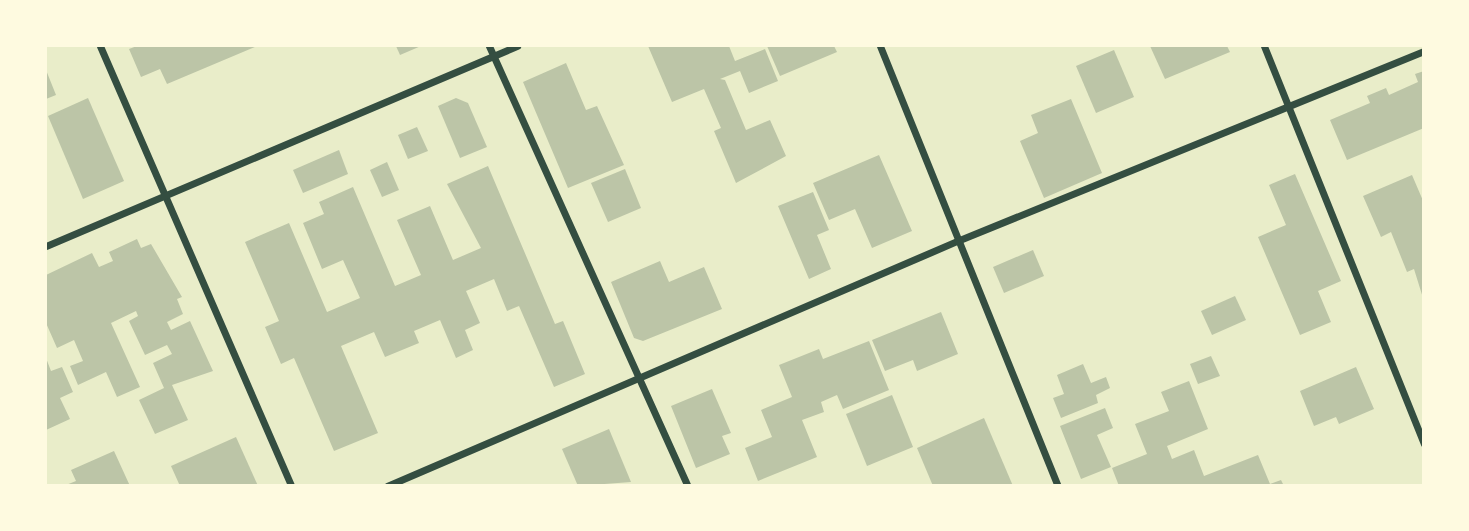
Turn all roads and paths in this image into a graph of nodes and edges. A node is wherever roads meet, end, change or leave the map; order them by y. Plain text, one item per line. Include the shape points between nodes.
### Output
1 (100, 46) edge
2 (489, 46) edge
3 (517, 46) edge
4 (880, 46) edge
5 (1264, 46) edge
6 (1423, 51) edge
7 (493, 55) junction
8 (1288, 106) junction
9 (167, 194) junction
10 (957, 241) junction
11 (46, 246) edge
12 (640, 376) junction
13 (1423, 444) edge
14 (291, 485) edge
15 (387, 485) edge
16 (688, 485) edge
17 (1058, 485) edge

1 - 9 street
2 - 7 street
3 - 7 street
4 - 10 street
5 - 8 street
6 - 8 street
7 - 9 street
7 - 12 street
8 - 10 street
8 - 13 street
9 - 11 street
9 - 14 street
10 - 12 street
10 - 17 street
12 - 15 street
12 - 16 street

